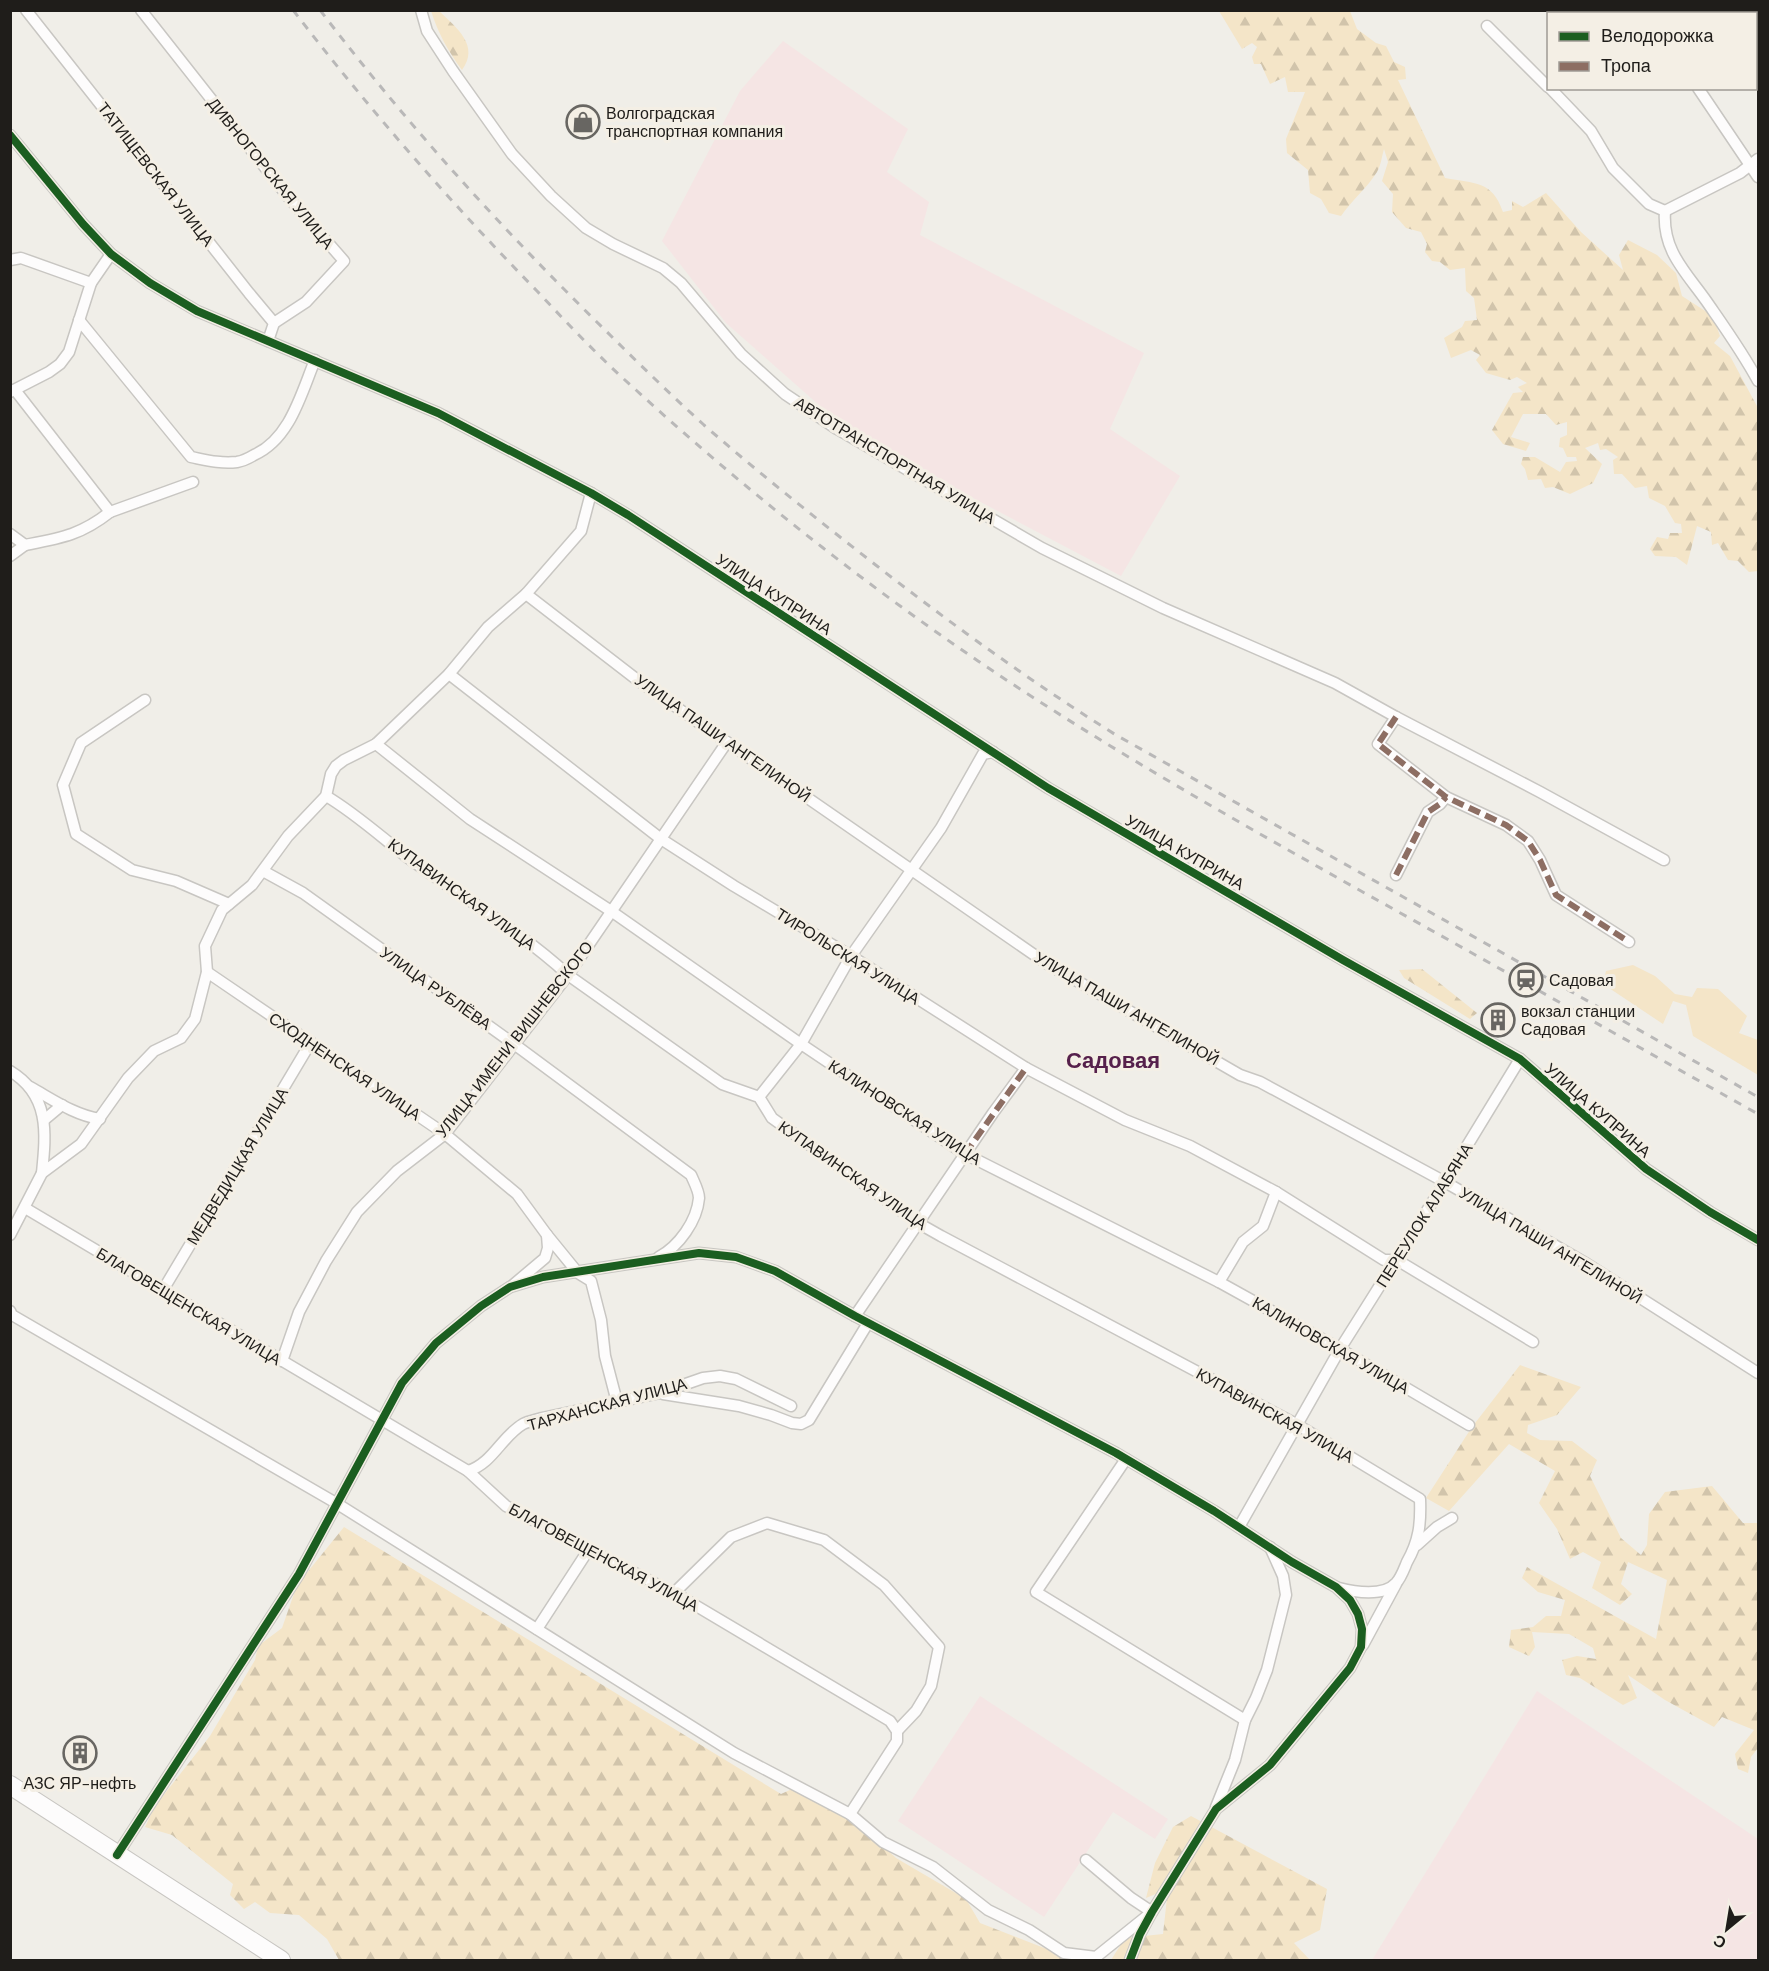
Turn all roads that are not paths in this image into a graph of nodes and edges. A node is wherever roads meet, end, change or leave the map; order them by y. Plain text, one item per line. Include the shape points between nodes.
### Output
1 (26, 10) edge
2 (141, 10) edge
3 (421, 10) edge
4 (1487, 26) dead end
5 (1547, 86) edge
6 (1551, 90) edge
7 (1700, 90) edge
8 (10, 135) edge
9 (1754, 162) edge
10 (1758, 177) edge
11 (1665, 211) junction
12 (111, 254) junction
13 (10, 260) edge
14 (91, 283) junction
15 (79, 320) junction
16 (274, 323) junction
17 (268, 341) junction
18 (315, 360) junction
19 (1758, 381) edge
20 (13, 391) edge
21 (193, 482) dead end
22 (591, 493) junction
23 (110, 512) junction
24 (10, 534) edge
25 (25, 545) junction
26 (10, 556) edge
27 (526, 594) junction
28 (449, 674) junction
29 (145, 700) dead end
30 (1396, 717) junction
31 (727, 742) junction
32 (376, 744) junction
33 (993, 752) junction
34 (326, 796) junction
35 (1446, 797) junction
36 (661, 839) junction
37 (1664, 860) dead end
38 (912, 870) junction
39 (263, 871) junction
40 (1396, 875) dead end
41 (229, 904) junction
42 (610, 911) junction
43 (1629, 942) dead end
44 (851, 956) junction
45 (207, 972) junction
46 (568, 975) junction
47 (310, 1042) junction
48 (514, 1044) junction
49 (801, 1044) junction
50 (1520, 1059) junction
51 (1026, 1068) junction
52 (10, 1071) edge
53 (30, 1087) junction
54 (759, 1097) junction
55 (62, 1105) junction
56 (100, 1119) junction
57 (44, 1120) junction
58 (445, 1134) junction
59 (965, 1154) junction
60 (42, 1173) junction
61 (1445, 1182) junction
62 (1276, 1192) junction
63 (25, 1209) junction
64 (918, 1223) junction
65 (10, 1235) edge
66 (547, 1235) junction
67 (1758, 1240) edge
68 (654, 1260) junction
69 (1396, 1260) junction
70 (578, 1273) junction
71 (1219, 1282) junction
72 (510, 1287) junction
73 (163, 1290) junction
74 (10, 1311) edge
75 (855, 1316) junction
76 (868, 1323) junction
77 (1533, 1342) dead end
78 (1340, 1349) junction
79 (282, 1361) junction
80 (1758, 1373) edge
81 (685, 1383) junction
82 (660, 1393) junction
83 (688, 1397) junction
84 (617, 1402) junction
85 (792, 1406) dead end
86 (381, 1420) junction
87 (1296, 1424) junction
88 (1469, 1425) dead end
89 (1126, 1459) junction
90 (468, 1471) junction
91 (336, 1503) junction
92 (1452, 1518) dead end
93 (1239, 1527) junction
94 (1417, 1545) junction
95 (1270, 1547) junction
96 (589, 1549) junction
97 (1396, 1584) junction
98 (1336, 1587) junction
99 (674, 1593) junction
100 (537, 1629) junction
101 (1361, 1647) junction
102 (1245, 1720) junction
103 (897, 1736) junction
104 (10, 1785) edge
105 (1216, 1809) junction
106 (850, 1814) junction
107 (117, 1855) junction
108 (1086, 1860) dead end
109 (1152, 1912) junction
110 (281, 1960) edge
111 (1130, 1960) edge

1 - 16 street, ТАТИЩЕВСКАЯ УЛИЦА
2 - 16 street, ДИВНОГОРСКАЯ УЛИЦА via 289,198 344,261 306,302
3 - 30 street, АВТОТРАНСПОРТНАЯ УЛИЦА via 427,32 453,71 512,154 551,196 586,228 663,268 681,283 741,354 785,394 837,429 1034,543 1163,609 1335,683
4 - 5 street
6 - 11 street via 1591,131 1612,168 1649,204
7 - 9 street
8 - 12 street, УЛИЦА КУПРИНА
9 - 10 street
9 - 11 street
11 - 19 street via 1667,242 1681,268
12 - 14 street
12 - 17 street, УЛИЦА КУПРИНА via 197,311
13 - 14 street via 21,258
14 - 15 street
15 - 18 street via 191,457 215,462 239,462 261,452 278,438 292,418
15 - 20 street via 69,352 60,364
16 - 17 street
17 - 18 street, УЛИЦА КУПРИНА
18 - 22 street, УЛИЦА КУПРИНА via 438,413
20 - 23 street
21 - 23 street
22 - 27 street via 581,531
22 - 33 street, УЛИЦА КУПРИНА
23 - 25 street via 68,537
24 - 25 street
25 - 26 street
27 - 28 street via 488,627
27 - 31 street, УЛИЦА ПАШИ АНГЕЛИНОЙ via 640,682
28 - 32 street
28 - 36 street, ТИРОЛЬСКАЯ УЛИЦА
29 - 41 street via 81,743 63,785 76,834 132,870 176,881
30 - 35 street via 1378,744
30 - 37 street, АВТОТРАНСПОРТНАЯ УЛИЦА
31 - 36 street, УЛИЦА ИМЕНИ ВИШНЕВСКОГО
31 - 38 street, УЛИЦА ПАШИ АНГЕЛИНОЙ
32 - 34 street via 336,766
32 - 42 street, КАЛИНОВСКАЯ УЛИЦА via 470,819
33 - 38 street via 983,754
33 - 50 street, УЛИЦА КУПРИНА via 1176,863
34 - 39 street via 288,836
34 - 46 street, КУПАВИНСКАЯ УЛИЦА
35 - 40 street via 1428,812
35 - 43 street via 1506,825 1528,841 1556,895
36 - 42 street, УЛИЦА ИМЕНИ ВИШНЕВСКОГО
36 - 44 street, ТИРОЛЬСКАЯ УЛИЦА
38 - 44 street
38 - 61 street, УЛИЦА ПАШИ АНГЕЛИНОЙ via 1056,968 1240,1075 1260,1082
39 - 41 street
39 - 48 street, УЛИЦА РУБЛЁВА via 303,893
41 - 45 street via 222,910 205,946
42 - 46 street, УЛИЦА ИМЕНИ ВИШНЕВСКОГО
42 - 49 street, КАЛИНОВСКАЯ УЛИЦА
44 - 49 street
44 - 51 street, ТИРОЛЬСКАЯ УЛИЦА
45 - 47 street, СХОДНЕНСКАЯ УЛИЦА
45 - 56 street via 195,1020 181,1038 154,1051 128,1078
46 - 48 street, УЛИЦА ИМЕНИ ВИШНЕВСКОГО
46 - 54 street, КУПАВИНСКАЯ УЛИЦА via 722,1084
47 - 58 street, СХОДНЕНСКАЯ УЛИЦА
47 - 73 street, МЕДВЕДИЦКАЯ УЛИЦА
48 - 58 street, УЛИЦА ИМЕНИ ВИШНЕВСКОГО
48 - 68 street, УЛИЦА РУБЛЁВА via 691,1175 699,1197 694,1215 671,1251
49 - 54 street
49 - 59 street, КАЛИНОВСКАЯ УЛИЦА
50 - 61 street, ПЕРЕУЛОК АЛАБЯНА
50 - 67 street, УЛИЦА КУПРИНА via 1646,1170
51 - 59 street
51 - 62 street, ТИРОЛЬСКАЯ УЛИЦА via 1125,1120 1191,1146
52 - 53 street
53 - 55 street
53 - 57 street
54 - 64 street, КУПАВИНСКАЯ УЛИЦА via 772,1118
55 - 56 street
55 - 57 street
56 - 60 street via 81,1144
57 - 60 street
58 - 66 street, СХОДНЕНСКАЯ УЛИЦА via 517,1194
58 - 79 street, УЛИЦА ИМЕНИ ВИШНЕВСКОГО via 397,1171 357,1212 299,1312
59 - 64 street
59 - 71 street, КАЛИНОВСКАЯ УЛИЦА
60 - 63 street
61 - 69 street, ПЕРЕУЛОК АЛАБЯНА
61 - 80 street, УЛИЦА ПАШИ АНГЕЛИНОЙ via 1587,1264
62 - 69 street, ТИРОЛЬСКАЯ УЛИЦА via 1384,1260
62 - 71 street via 1263,1226 1243,1242
63 - 65 street
63 - 73 street, БЛАГОВЕЩЕНСКАЯ УЛИЦА
64 - 75 street
64 - 87 street, КУПАВИНСКАЯ УЛИЦА
66 - 70 street, СХОДНЕНСКАЯ УЛИЦА
66 - 72 street via 545,1258
68 - 70 street
68 - 75 street via 699,1253 736,1257 776,1271
69 - 77 street, ТИРОЛЬСКАЯ УЛИЦА
69 - 78 street, ПЕРЕУЛОК АЛАБЯНА
70 - 72 street via 543,1277
70 - 84 street, СХОДНЕНСКАЯ УЛИЦА via 591,1281
71 - 78 street, КАЛИНОВСКАЯ УЛИЦА
72 - 86 street via 436,1343 402,1383
73 - 79 street, БЛАГОВЕЩЕНСКАЯ УЛИЦА
74 - 91 street
75 - 76 street
76 - 83 street via 809,1420 801,1424 739,1406
76 - 89 street
78 - 87 street, ПЕРЕУЛОК АЛАБЯНА
78 - 88 street, КАЛИНОВСКАЯ УЛИЦА
79 - 86 street, БЛАГОВЕЩЕНСКАЯ УЛИЦА
81 - 82 street, ТАРХАНСКАЯ УЛИЦА
81 - 83 street
81 - 85 street, ТАРХАНСКАЯ УЛИЦА via 720,1376 736,1379
82 - 83 street
82 - 84 street, ТАРХАНСКАЯ УЛИЦА
84 - 90 street, ТАРХАНСКАЯ УЛИЦА via 524,1424 489,1460
86 - 90 street, БЛАГОВЕЩЕНСКАЯ УЛИЦА
86 - 91 street
87 - 93 street, ПЕРЕУЛОК АЛАБЯНА
87 - 94 street, КУПАВИНСКАЯ УЛИЦА via 1420,1499
89 - 93 street
89 - 102 street via 1036,1592
90 - 96 street, БЛАГОВЕЩЕНСКАЯ УЛИЦА via 506,1506
91 - 100 street
91 - 107 street via 299,1574
92 - 94 street
93 - 95 street
94 - 97 street
95 - 98 street
95 - 102 street via 1284,1576 1286,1595 1267,1670
96 - 99 street, БЛАГОВЕЩЕНСКАЯ УЛИЦА
96 - 100 street
97 - 98 street via 1377,1592 1355,1593
97 - 101 street
98 - 101 street via 1358,1614
99 - 103 street, БЛАГОВЕЩЕНСКАЯ УЛИЦА via 890,1721
99 - 103 street via 731,1537 767,1523 824,1540 884,1585 939,1647 932,1686
100 - 106 street via 734,1752
101 - 105 street via 1350,1668 1291,1742 1270,1765
102 - 105 street
103 - 106 street
104 - 107 highway
105 - 109 street
106 - 109 street via 883,1842 933,1867 988,1910 1064,1953 1095,1956
107 - 110 highway
108 - 109 street
109 - 111 street

